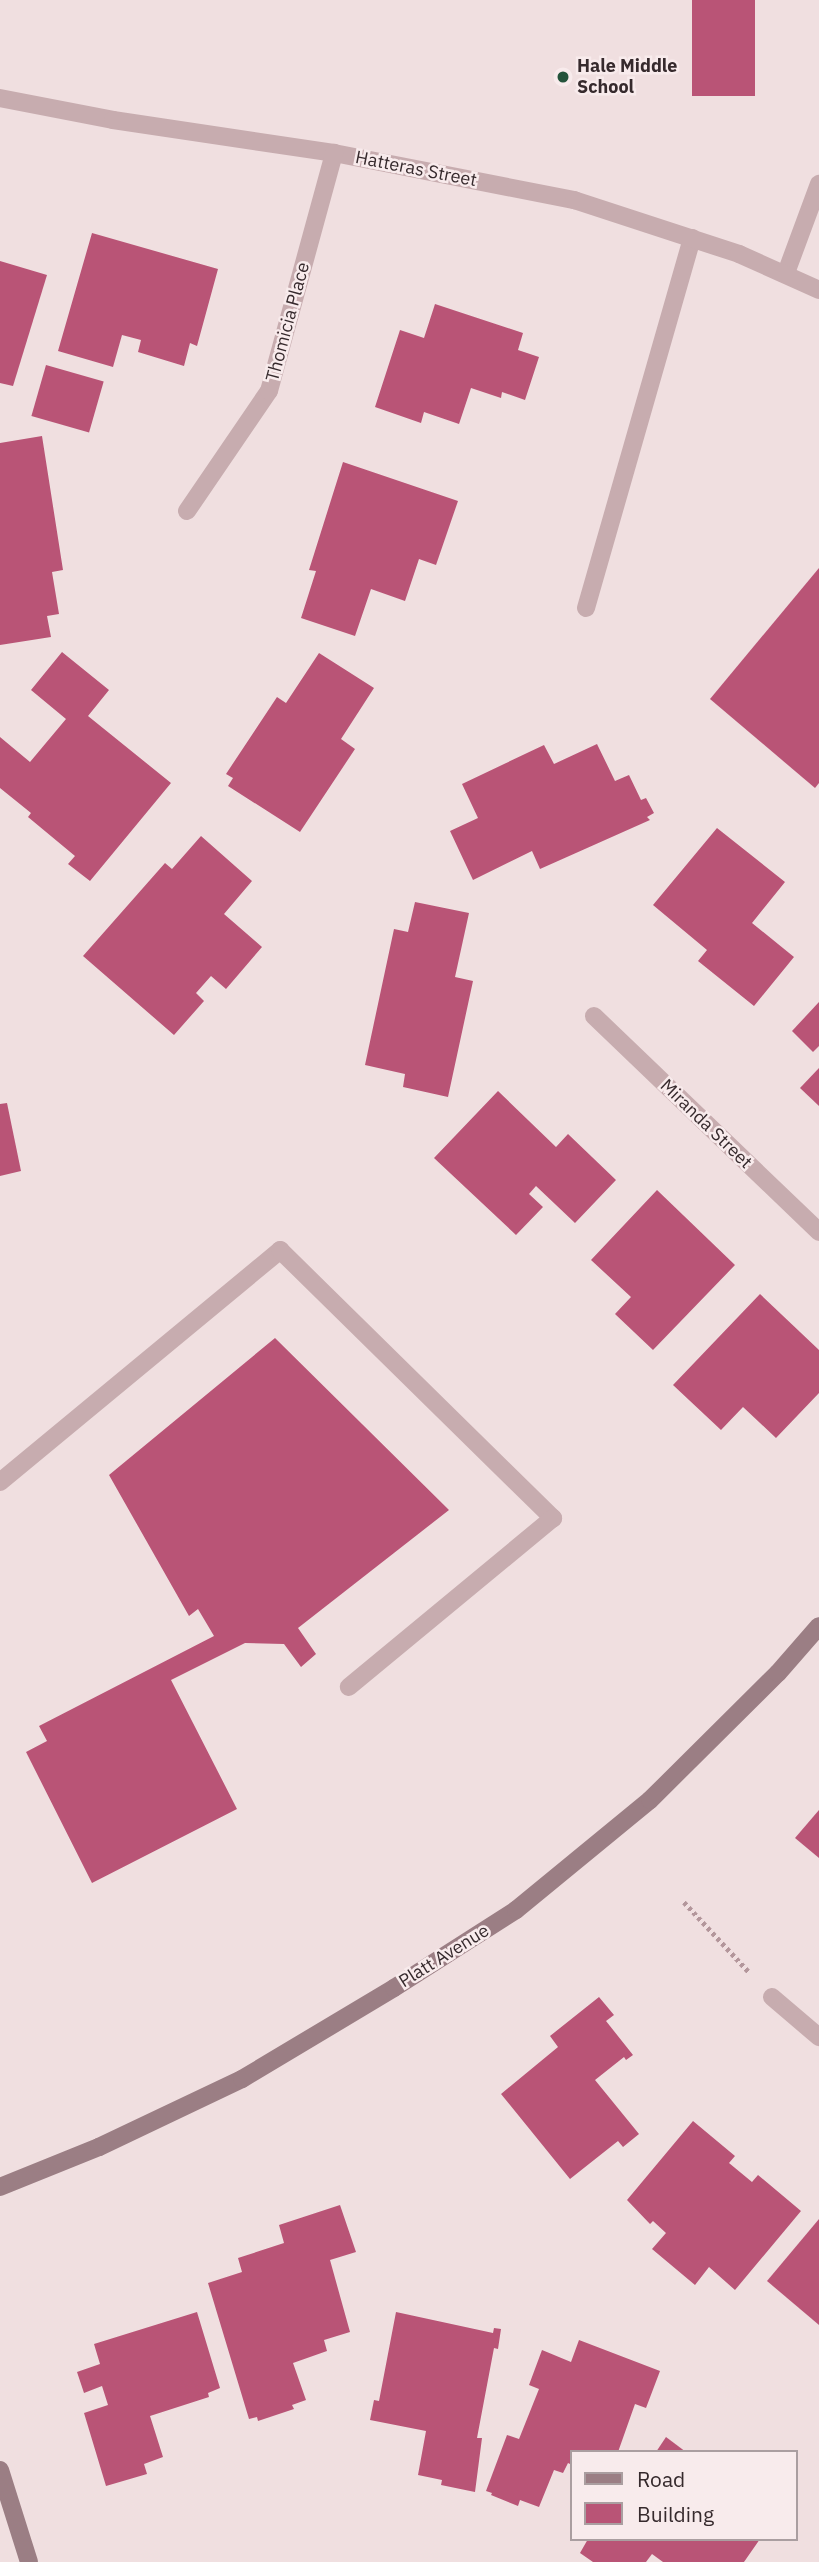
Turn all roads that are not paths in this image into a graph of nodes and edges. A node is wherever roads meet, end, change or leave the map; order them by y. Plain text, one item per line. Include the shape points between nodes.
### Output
1 (0, 98) edge
2 (334, 153) junction
3 (819, 184) edge
4 (691, 238) junction
5 (786, 273) junction
6 (819, 290) edge
7 (187, 511) dead end
8 (586, 608) dead end
9 (594, 1016) dead end
10 (819, 1231) edge
11 (0, 1482) edge
12 (819, 1626) edge
13 (349, 1687) dead end
14 (772, 1997) road end
15 (819, 2037) edge
16 (0, 2188) edge
17 (0, 2470) edge
18 (29, 2562) edge

1 - 2 street, Hatteras Street
2 - 4 street, Hatteras Street via 574,200
2 - 7 street, Thomicia Place via 269,391
3 - 5 street
4 - 5 street, Hatteras Street
4 - 8 street
5 - 6 street, Hatteras Street
9 - 10 street, Miranda Street
11 - 13 street via 280,1250 553,1518
12 - 16 main road, Platt Avenue via 650,1800 516,1910 242,2079
14 - 15 street
17 - 18 main road

